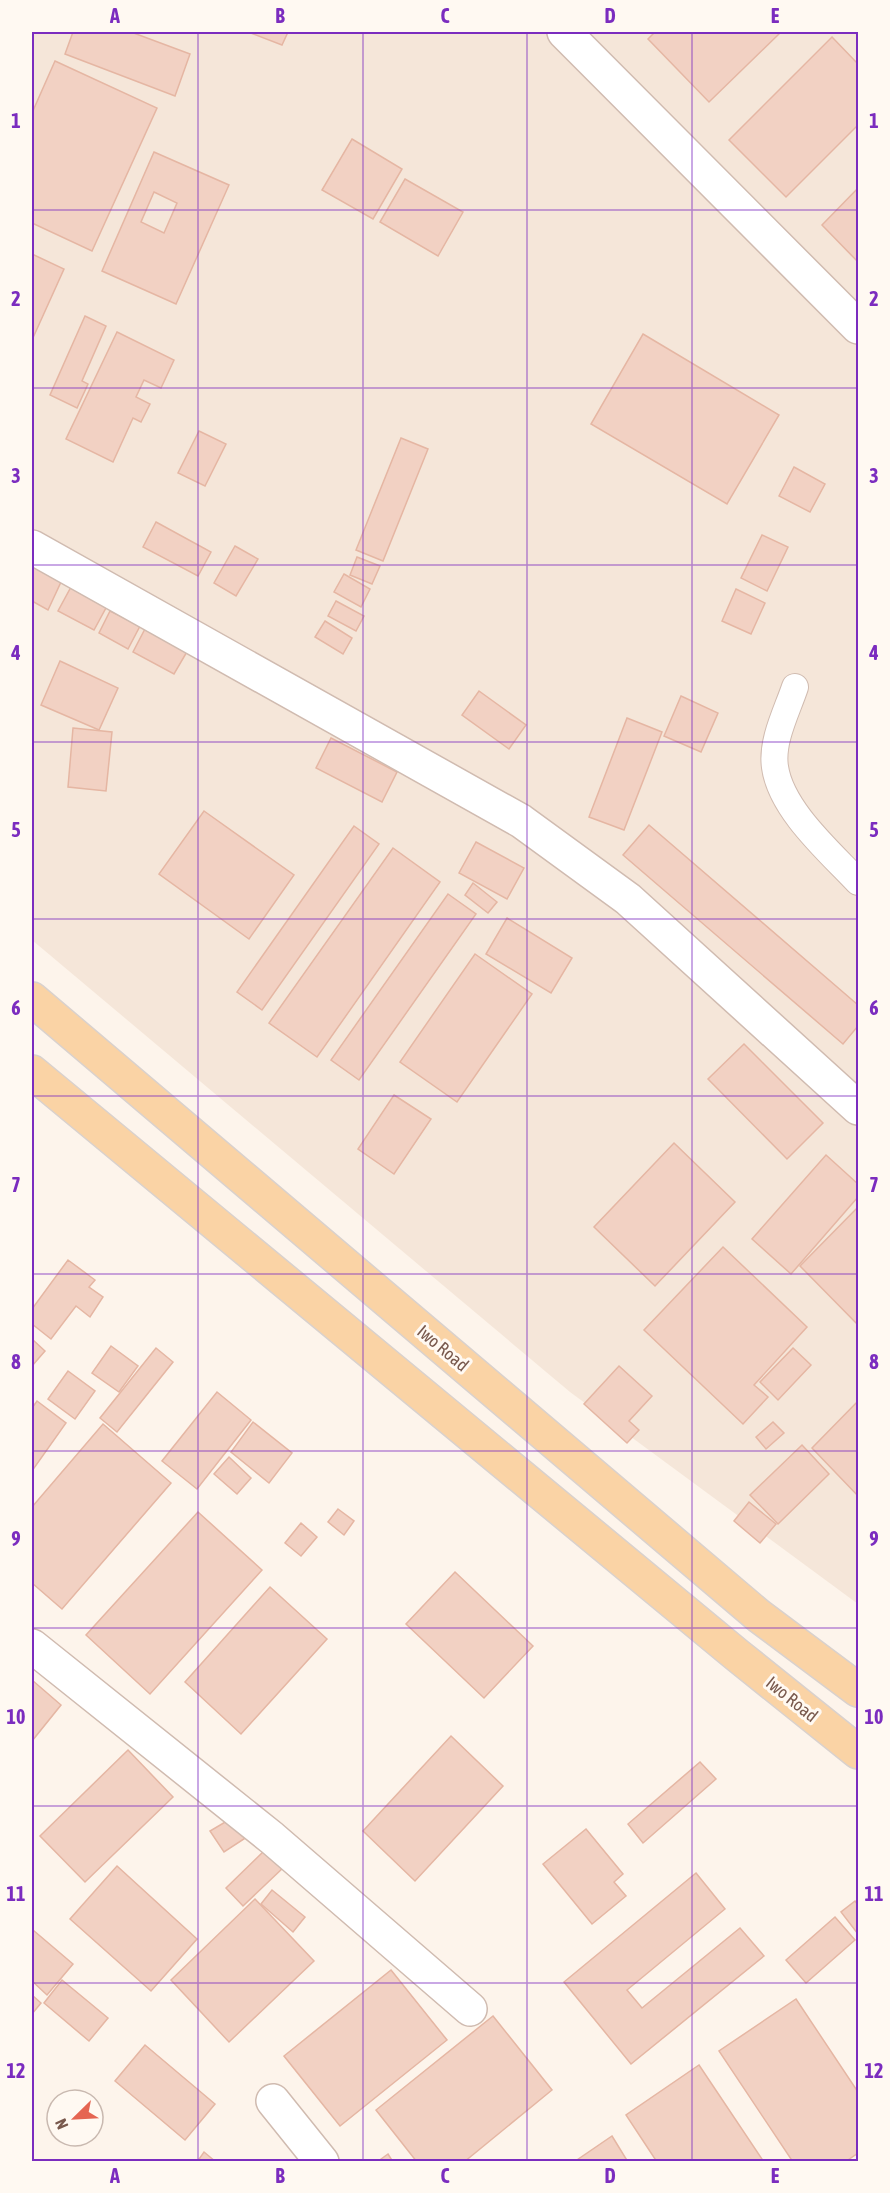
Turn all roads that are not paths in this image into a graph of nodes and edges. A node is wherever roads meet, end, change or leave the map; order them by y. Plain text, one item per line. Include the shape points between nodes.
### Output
1 (564, 32) edge
2 (858, 327) edge
3 (32, 547) edge
4 (795, 687) dead end
5 (858, 882) edge
6 (32, 999) edge
7 (32, 1072) edge
8 (856, 1100) edge
9 (759, 1616) junction
10 (32, 1646) edge
11 (737, 1655) junction
12 (858, 1690) edge
13 (858, 1752) edge
14 (470, 2009) dead end
15 (273, 2101) dead end
16 (322, 2162) edge

1 - 2 street
3 - 8 street via 520,821 628,899
4 - 5 lane via 777,742 775,766 782,791 794,811
6 - 9 main road, Iwo Road
7 - 11 main road, Iwo Road
9 - 11 main road
9 - 12 main road, Iwo Road
10 - 14 street via 272,1838
11 - 13 main road, Iwo Road
15 - 16 street

